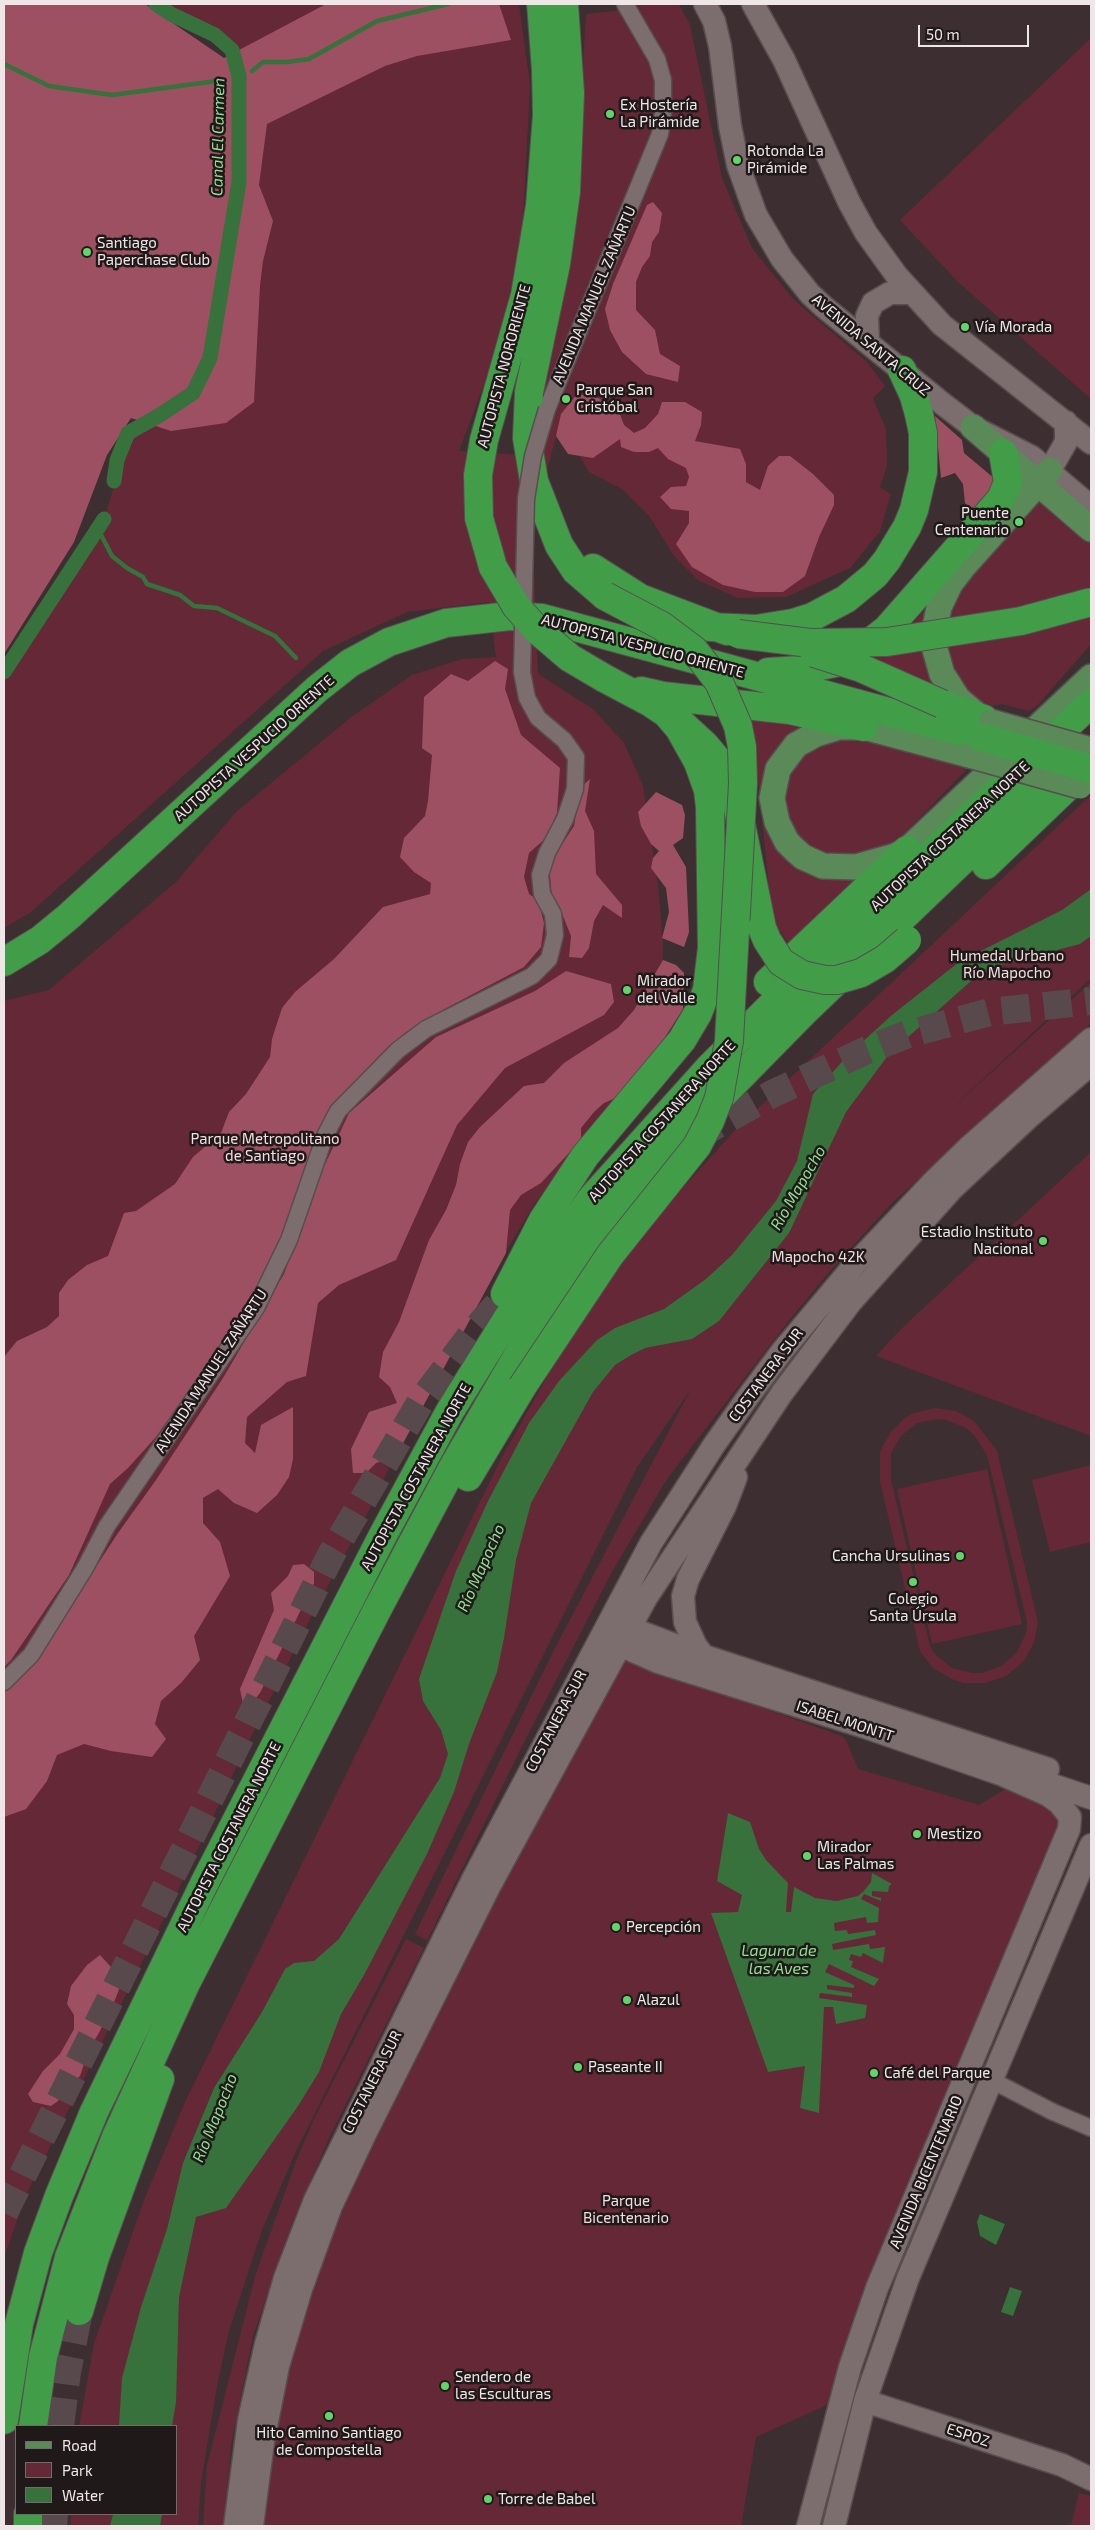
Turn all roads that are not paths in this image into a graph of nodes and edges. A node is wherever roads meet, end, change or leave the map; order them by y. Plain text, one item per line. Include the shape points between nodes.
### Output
1 (541, 4) edge
2 (564, 4) edge
3 (625, 4) edge
4 (705, 4) edge
5 (753, 4) edge
6 (910, 293) junction
7 (868, 343) junction
8 (902, 370) junction
9 (1066, 422) junction
10 (973, 426) junction
11 (1091, 443) edge
12 (1003, 453) junction
13 (1045, 477) junction
14 (1091, 506) edge
15 (547, 516) junction
16 (1091, 528) edge
17 (1091, 602) edge
18 (724, 630) junction
19 (724, 666) junction
20 (604, 678) junction
21 (1089, 684) edge
22 (666, 713) junction
23 (864, 727) junction
24 (983, 731) junction
25 (1091, 737) edge
26 (1091, 750) edge
27 (1091, 764) edge
28 (1091, 769) edge
29 (1091, 789) edge
30 (907, 850) junction
31 (4, 962) edge
32 (1091, 1039) edge
33 (1091, 1064) edge
34 (520, 1266) junction
35 (450, 1411) junction
36 (751, 1440) junction
37 (377, 1610) junction
38 (605, 1628) junction
39 (625, 1638) junction
40 (704, 1656) junction
41 (4, 1682) edge
42 (1003, 1775) junction
43 (1091, 1785) edge
44 (1091, 1798) edge
45 (1091, 1845) edge
46 (186, 1983) junction
47 (993, 2081) junction
48 (1091, 2128) edge
49 (79, 2311) tunnel mouth
50 (865, 2402) junction
51 (4, 2420) edge
52 (33, 2425) edge
53 (1081, 2467) edge
54 (1091, 2479) edge
55 (235, 2526) edge
56 (252, 2526) edge
57 (808, 2526) edge
58 (834, 2526) edge

1 - 20 highway, AUTOPISTA NORORIENTE, bridge via 546,70 545,160 537,228 519,317 479,462 479,518 493,567 536,629 570,658
2 - 15 highway, AUTOPISTA NORORIENTE via 570,68 564,216 526,421 530,466
3 - 41 street, AVENIDA MANUEL ZAÑARTU, bridge via 657,59 664,80 660,134 547,409 533,456 526,499 522,672 527,698 538,718 564,740 576,757 575,789 540,875 542,894 553,914 555,935 549,959 532,976 426,1029 398,1050 338,1111 325,1136 289,1240 256,1308 107,1526 31,1655
4 - 7 main road, AVENIDA SANTA CRUZ via 714,21 720,46 738,165 756,215 782,259 810,294
5 - 6 main road via 784,60 866,233
6 - 7 main road via 890,293 873,304 867,316
6 - 9 main road via 942,325
7 - 8 main road, AVENIDA SANTA CRUZ
8 - 10 main road, AVENIDA SANTA CRUZ
8 - 18 highway via 914,396 923,433 923,472 914,510 888,560 846,599 812,617 756,629
9 - 11 main road
9 - 13 main road via 1066,442
10 - 12 main road
10 - 13 main road, AVENIDA SANTA CRUZ via 1016,447
12 - 13 main road
12 - 19 highway via 1008,482 1001,499 878,637 835,663 800,670 778,673
13 - 14 main road, AVENIDA SANTA CRUZ
13 - 16 main road
13 - 24 main road via 950,584 943,595 936,620 934,646 942,674
15 - 18 highway via 579,556 599,573 640,598
15 - 37 highway, AUTOPISTA NORORIENTE, bridge via 567,559 585,580 605,596 662,626 694,650 719,682 738,726 743,783 729,1041 720,1092 697,1146 610,1255 522,1387 434,1530
17 - 18 highway, bridge via 1021,621 887,642 810,643
18 - 24 highway, bridge via 845,662 942,704
19 - 24 highway, AUTOPISTA VESPUCIO ORIENTE via 848,701
19 - 31 highway, AUTOPISTA VESPUCIO ORIENTE via 575,625 528,616 446,623 397,638 363,655 334,675 88,900 40,940
20 - 22 highway
20 - 23 highway via 663,696 790,710
21 - 30 main road
21 - 35 highway, AUTOPISTA COSTANERA NORTE via 746,1029 620,1164 530,1285
22 - 27 highway, bridge via 714,754 732,788 767,940 781,962 802,975 825,980 849,977 885,959
22 - 34 highway via 679,728 698,762 708,790 710,977 703,1002 673,1052 585,1156 543,1220
23 - 24 main road
23 - 30 main road via 839,728 816,734 787,754 773,786 777,822 795,850 823,866 869,865
24 - 26 main road, bridge
24 - 28 highway, AUTOPISTA VESPUCIO ORIENTE, bridge
24 - 29 main road, bridge
25 - 37 highway, AUTOPISTA COSTANERA NORTE via 753,1061 616,1211 553,1298 512,1364
30 - 34 highway via 756,994 660,1095 578,1189
32 - 38 main road, COSTANERA SUR via 930,1184 820,1304 714,1445 651,1543
33 - 36 main road, COSTANERA SUR via 990,1152 912,1232 816,1347
34 - 35 highway
35 - 51 highway, AUTOPISTA COSTANERA NORTE via 204,1884 84,2136 48,2224 28,2290 12,2361
36 - 39 main road, COSTANERA SUR via 651,1590
36 - 40 main road via 725,1506 688,1579 683,1596 686,1622
37 - 46 highway, AUTOPISTA COSTANERA NORTE
38 - 39 main road, ISABEL MONTT
38 - 55 main road, COSTANERA SUR via 474,1879 315,2200 285,2278 261,2363 246,2437
39 - 40 main road, ISABEL MONTT
39 - 42 main road, ISABEL MONTT via 658,1662 865,1727
39 - 56 main road, COSTANERA SUR via 489,1886 332,2206 300,2289 278,2366 263,2442
40 - 43 main road, ISABEL MONTT
42 - 44 main road, ISABEL MONTT via 1024,1776
42 - 57 main road, AVENIDA BICENTENARIO via 1048,1795 1070,1818 1069,1829 877,2288 850,2367
45 - 47 main road, AVENIDA BICENTENARIO
46 - 49 highway via 160,2079 95,2256
46 - 52 highway, AUTOPISTA COSTANERA NORTE via 116,2137 78,2231 43,2358
47 - 48 street
47 - 50 main road, AVENIDA BICENTENARIO via 927,2229
50 - 53 main road, ESPOZ
50 - 58 main road, AVENIDA BICENTENARIO
53 - 54 main road, ESPOZ

